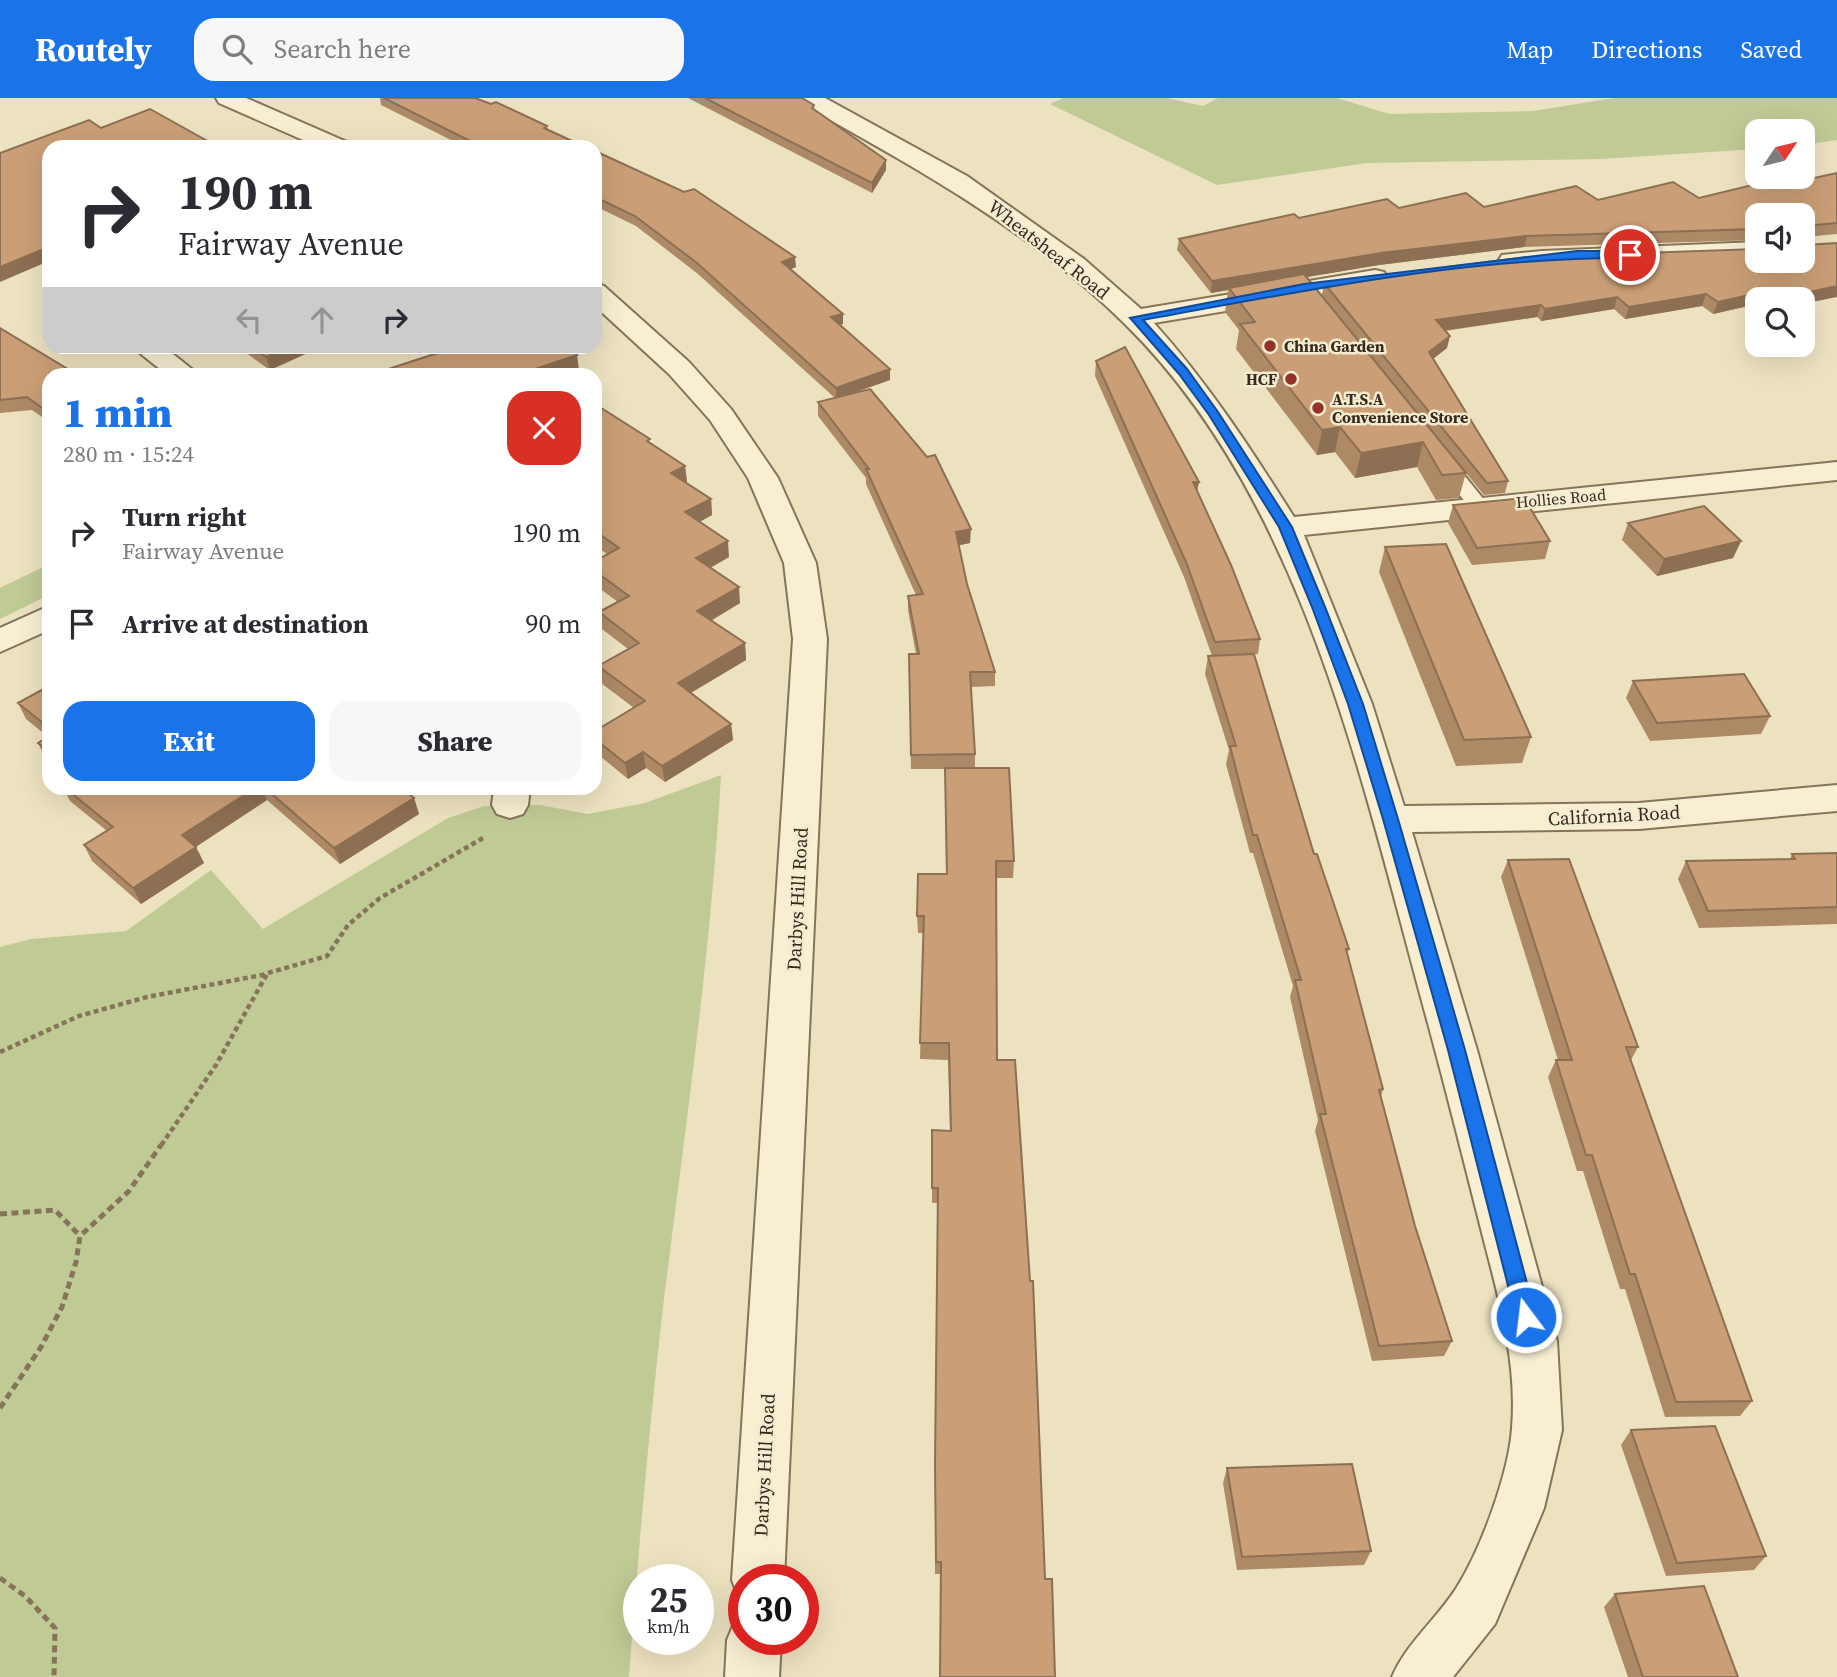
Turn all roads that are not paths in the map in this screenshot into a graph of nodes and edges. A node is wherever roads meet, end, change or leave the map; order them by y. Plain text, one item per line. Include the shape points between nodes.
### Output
1 (227, 98) edge
2 (808, 98) edge
3 (323, 140) edge
4 (1745, 251) edge
5 (1488, 264) edge
6 (1398, 275) edge
7 (1304, 288) junction
8 (602, 298) edge
9 (1321, 310) edge
10 (1135, 318) junction
11 (155, 354) edge
12 (175, 368) edge
13 (1426, 440) edge
14 (1837, 471) edge
15 (1478, 505) junction
16 (1285, 527) junction
17 (42, 620) edge
18 (0, 641) edge
19 (1837, 798) edge
20 (1390, 819) junction
21 (759, 1564) edge
22 (753, 1655) edge
23 (752, 1677) edge
24 (1419, 1677) edge

1 - 3 street
2 - 10 street, Wheatsheaf Road via 958,181 1075,265
4 - 5 street via 1577,254
6 - 7 street
7 - 9 lane
7 - 10 street
8 - 21 street, Darbys Hill Road via 679,368 721,415 763,478 800,563 810,639
10 - 16 street, Wheatsheaf Road via 1214,414
11 - 12 street
13 - 15 lane
14 - 15 street, Hollies Road
15 - 16 street, Hollies Road
16 - 20 street, Wheatsheaf Road via 1355,704
17 - 18 street
19 - 20 street, California Road via 1639,816
20 - 24 street, Wheatsheaf Road via 1532,1341 1537,1430 1519,1508 1476,1605
22 - 23 street

